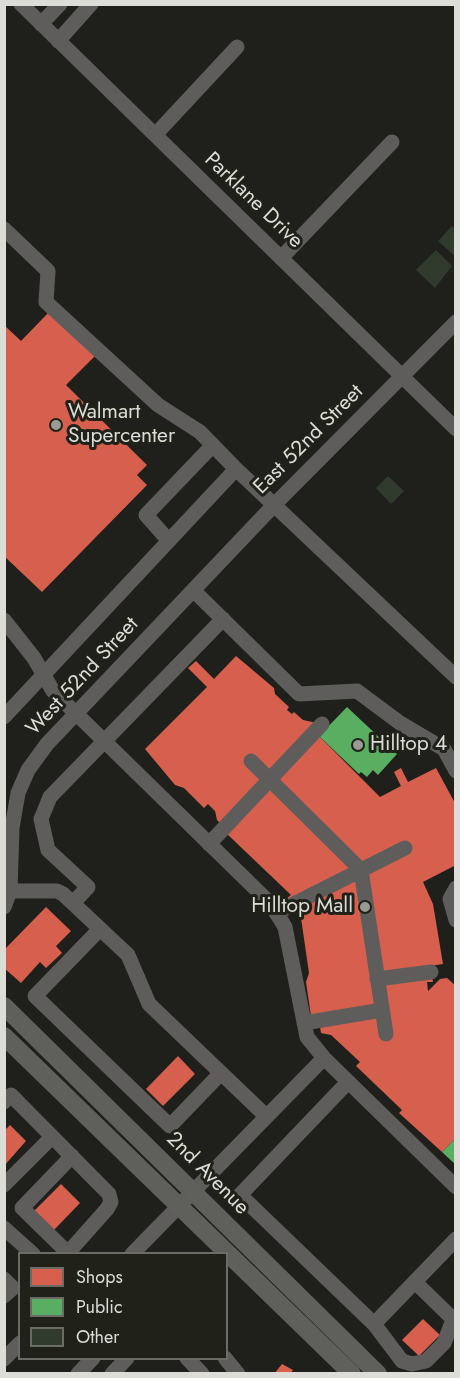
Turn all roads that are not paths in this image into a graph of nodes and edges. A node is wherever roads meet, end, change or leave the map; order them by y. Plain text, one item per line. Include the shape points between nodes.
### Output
1 (21, 4) edge
2 (60, 4) edge
3 (91, 4) edge
4 (41, 24) junction
5 (57, 41) junction
6 (237, 47) dead end
7 (155, 135) junction
8 (392, 142) dead end
9 (4, 229) edge
10 (281, 258) junction
11 (456, 322) edge
12 (402, 377) junction
13 (456, 429) edge
14 (213, 445) junction
15 (236, 469) junction
16 (275, 504) junction
17 (169, 541) junction
18 (193, 590) junction
19 (223, 619) junction
20 (4, 620) edge
21 (43, 676) junction
22 (456, 677) edge
23 (76, 714) junction
24 (4, 717) edge
25 (322, 724) dead end
26 (103, 741) junction
27 (250, 761) dead end
28 (456, 771) edge
29 (270, 781) junction
30 (209, 844) junction
31 (405, 848) dead end
32 (361, 870) junction
33 (456, 888) edge
34 (10, 891) junction
35 (73, 903) junction
36 (4, 907) edge
37 (276, 913) junction
38 (456, 920) edge
39 (100, 929) junction
40 (431, 972) dead end
41 (377, 978) junction
42 (4, 1006) edge
43 (382, 1010) junction
44 (304, 1023) junction
45 (386, 1034) dead end
46 (4, 1036) edge
47 (324, 1058) junction
48 (221, 1073) junction
49 (348, 1082) junction
50 (4, 1102) edge
51 (266, 1116) junction
52 (49, 1134) junction
53 (72, 1156) junction
54 (4, 1174) edge
55 (4, 1185) edge
56 (456, 1187) edge
57 (194, 1192) junction
58 (180, 1207) junction
59 (4, 1228) edge
60 (456, 1239) edge
61 (31, 1252) edge
62 (66, 1252) edge
63 (68, 1252) edge
64 (134, 1252) edge
65 (226, 1252) edge
66 (228, 1254) edge
67 (4, 1280) edge
68 (415, 1282) junction
69 (4, 1296) edge
70 (454, 1321) edge
71 (374, 1324) junction
72 (18, 1345) edge
73 (4, 1359) edge
74 (92, 1360) edge
75 (126, 1360) edge
76 (188, 1360) edge
77 (226, 1360) edge
78 (78, 1374) edge
79 (112, 1374) edge
80 (202, 1374) edge
81 (238, 1374) edge
82 (352, 1374) edge
83 (378, 1374) edge

1 - 4 street, Parklane Drive
2 - 4 street
3 - 5 street
4 - 5 street, Parklane Drive
5 - 7 street, Parklane Drive
6 - 7 street
7 - 10 street, Parklane Drive
8 - 10 street
9 - 14 street via 48,271 46,302 158,405
10 - 12 street, Parklane Drive
11 - 12 street, East 52nd Street
12 - 13 street, Parklane Drive
12 - 16 street, East 52nd Street
14 - 15 street
14 - 17 street via 146,515
15 - 16 street
15 - 17 street
16 - 18 street, East 52nd Street
16 - 22 street
17 - 21 street
18 - 19 street
18 - 23 street, West 52nd Street
19 - 26 street
19 - 28 street via 299,694 357,691 444,749
20 - 21 street
21 - 23 street
21 - 24 street
23 - 26 street
23 - 34 street, West 52nd Street via 47,744 28,770 18,793 12,828
25 - 29 street
26 - 30 street
26 - 35 street via 50,797 41,819 48,850 88,887
27 - 29 street
29 - 30 street
29 - 32 street
30 - 37 street
31 - 32 street
32 - 37 street
32 - 41 street
33 - 38 street via 450,898
34 - 35 street via 57,891
34 - 36 street, West 52nd Street
35 - 39 street
37 - 44 street via 285,927
39 - 48 street via 128,955 150,1004
39 - 48 street via 35,996 170,1126
40 - 41 street
41 - 43 street
42 - 57 main road, 2nd Avenue
43 - 44 street
43 - 45 street
44 - 47 street via 307,1037
46 - 58 main road, 2nd Avenue
47 - 49 street
47 - 51 street
48 - 51 street
49 - 56 street
49 - 71 street via 240,1195
50 - 52 street via 11,1095
51 - 57 street
52 - 53 street
52 - 54 street
52 - 55 street
53 - 62 street via 22,1208
53 - 63 street via 106,1191 111,1202
57 - 58 street
57 - 83 main road, 2nd Avenue
58 - 64 street
58 - 65 main road, 2nd Avenue
59 - 61 street
60 - 68 street
66 - 82 main road, 2nd Avenue
67 - 69 street via 13,1288
68 - 70 street
68 - 71 street
70 - 71 street via 434,1354 426,1361 412,1364 395,1354
72 - 73 street
74 - 78 street
75 - 79 street
76 - 80 street
77 - 81 street

